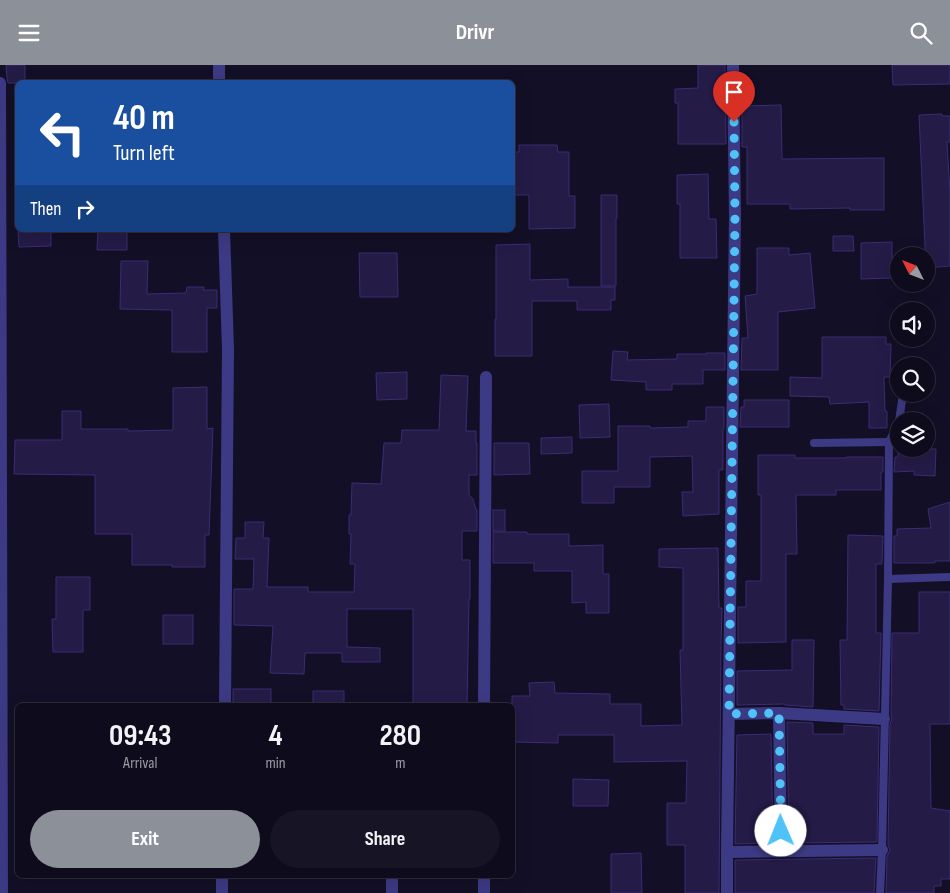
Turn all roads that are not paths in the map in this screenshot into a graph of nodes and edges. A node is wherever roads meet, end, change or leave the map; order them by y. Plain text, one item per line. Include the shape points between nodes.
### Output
1 (219, 65) edge
2 (734, 65) edge
3 (219, 80) edge
4 (0, 83) edge
5 (224, 232) edge
6 (486, 377) dead end
7 (889, 442) joint
8 (814, 443) dead end
9 (950, 577) edge
10 (888, 579) junction
11 (225, 703) edge
12 (484, 703) edge
13 (779, 713) junction
14 (729, 714) junction
15 (884, 719) junction
16 (781, 850) junction
17 (882, 850) junction
18 (727, 852) junction
19 (222, 878) edge
20 (392, 878) edge
21 (484, 878) edge
22 (2, 893) edge
23 (222, 893) edge
24 (392, 893) edge
25 (484, 893) edge
26 (727, 893) edge
27 (880, 893) edge

1 - 3 street
2 - 14 street
4 - 22 street
5 - 11 street via 228,349
6 - 12 street
7 - 8 lane
7 - 10 lane
9 - 10 lane
10 - 15 lane
13 - 14 street
13 - 15 street
13 - 16 street
14 - 18 street
15 - 17 lane
16 - 17 street
16 - 18 street
17 - 27 lane
18 - 26 street
19 - 23 street
20 - 24 street
21 - 25 street

